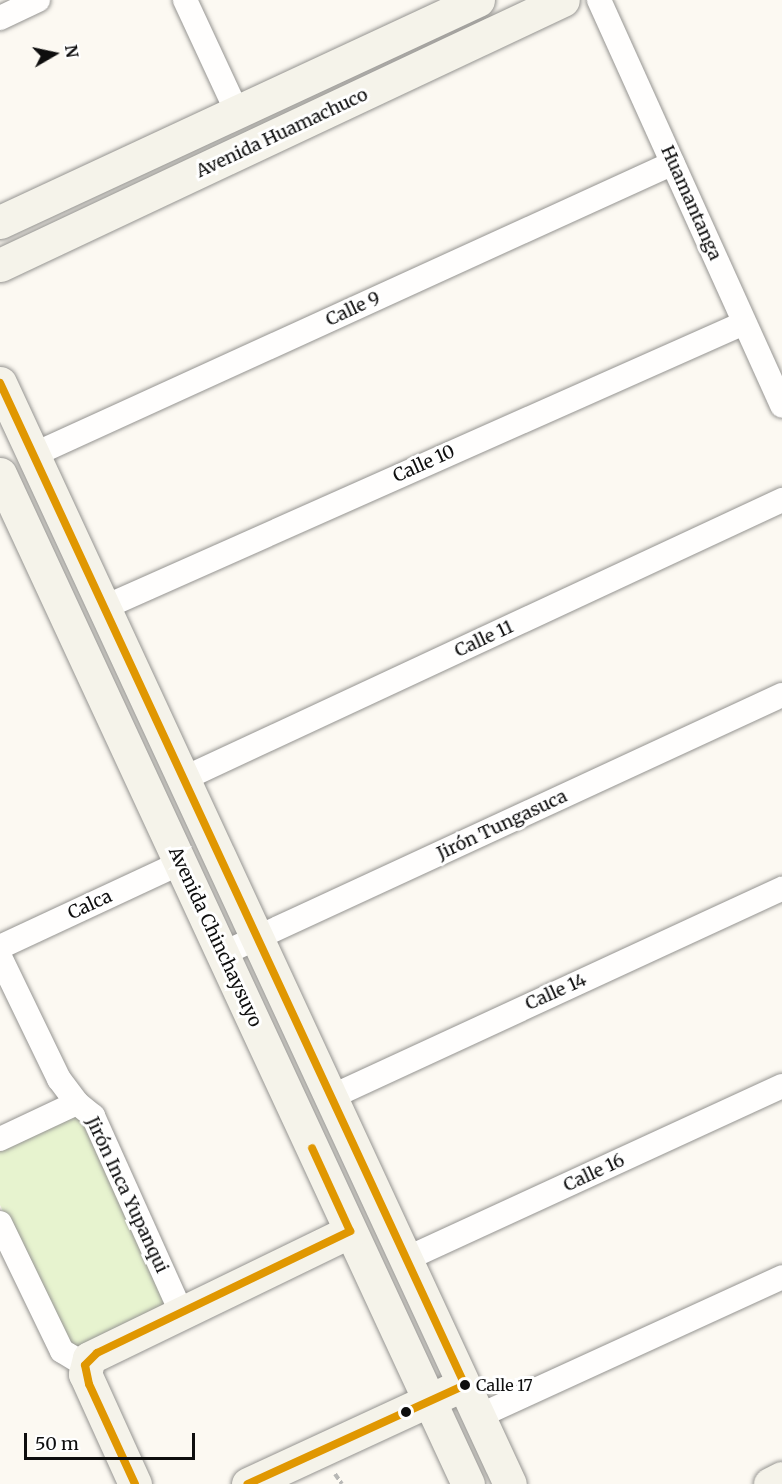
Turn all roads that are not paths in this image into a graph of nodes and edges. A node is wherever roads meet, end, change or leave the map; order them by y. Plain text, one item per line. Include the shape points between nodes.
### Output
1 (38, 0) edge
2 (185, 0) edge
3 (478, 0) edge
4 (563, 0) edge
5 (599, 0) edge
6 (0, 18) edge
7 (238, 114) junction
8 (673, 163) junction
9 (0, 222) edge
10 (0, 265) edge
11 (744, 323) junction
12 (0, 383) edge
13 (782, 406) edge
14 (33, 455) junction
15 (0, 474) edge
16 (782, 500) edge
17 (105, 607) junction
18 (782, 695) edge
19 (185, 778) junction
20 (180, 863) junction
21 (782, 889) edge
22 (257, 938) junction
23 (0, 947) edge
24 (222, 954) junction
25 (0, 957) edge
26 (782, 1086) edge
27 (331, 1097) junction
28 (76, 1103) junction
29 (0, 1139) edge
30 (0, 1223) edge
31 (350, 1231) junction
32 (406, 1259) junction
33 (782, 1277) edge
34 (181, 1312) junction
35 (85, 1365) junction
36 (465, 1385) junction
37 (430, 1400) junction
38 (479, 1416) junction
39 (782, 1478) edge
40 (135, 1484) edge
41 (248, 1484) edge
42 (468, 1484) edge
43 (510, 1484) edge
44 (770, 1484) edge

1 - 6 street
2 - 7 street
3 - 7 main road, Avenida Huamachuco
4 - 10 main road, Avenida Huamachuco
5 - 8 street, Huamantanga
7 - 9 main road, Avenida Huamachuco
8 - 11 street, Huamantanga
8 - 14 street, Calle 9
11 - 13 street, Huamantanga
11 - 17 street, Calle 10
12 - 14 main road
14 - 17 main road
15 - 20 main road, Avenida Chinchaysuyo
16 - 19 street, Calle 11
17 - 19 main road
18 - 22 street, Jirón Tungasuca
19 - 22 main road
20 - 23 street, Calca
20 - 24 main road, Avenida Chinchaysuyo
21 - 27 street, Calle 14
22 - 24 street, Jirón Tungasuca
22 - 27 main road
24 - 31 main road, Avenida Chinchaysuyo
25 - 28 street, Jirón Inca Yupanqui via 59,1079
26 - 32 street, Calle 16
27 - 32 main road
28 - 29 street
28 - 34 street, Jirón Inca Yupanqui via 93,1116
30 - 35 street via 62,1351
31 - 34 main road
31 - 37 main road, Avenida Chinchaysuyo
32 - 36 main road
33 - 38 street
34 - 35 main road via 97,1353
35 - 40 main road via 89,1384
36 - 37 main road
36 - 38 main road
37 - 41 main road
37 - 42 main road, Avenida Chinchaysuyo
38 - 43 main road
39 - 44 main road

